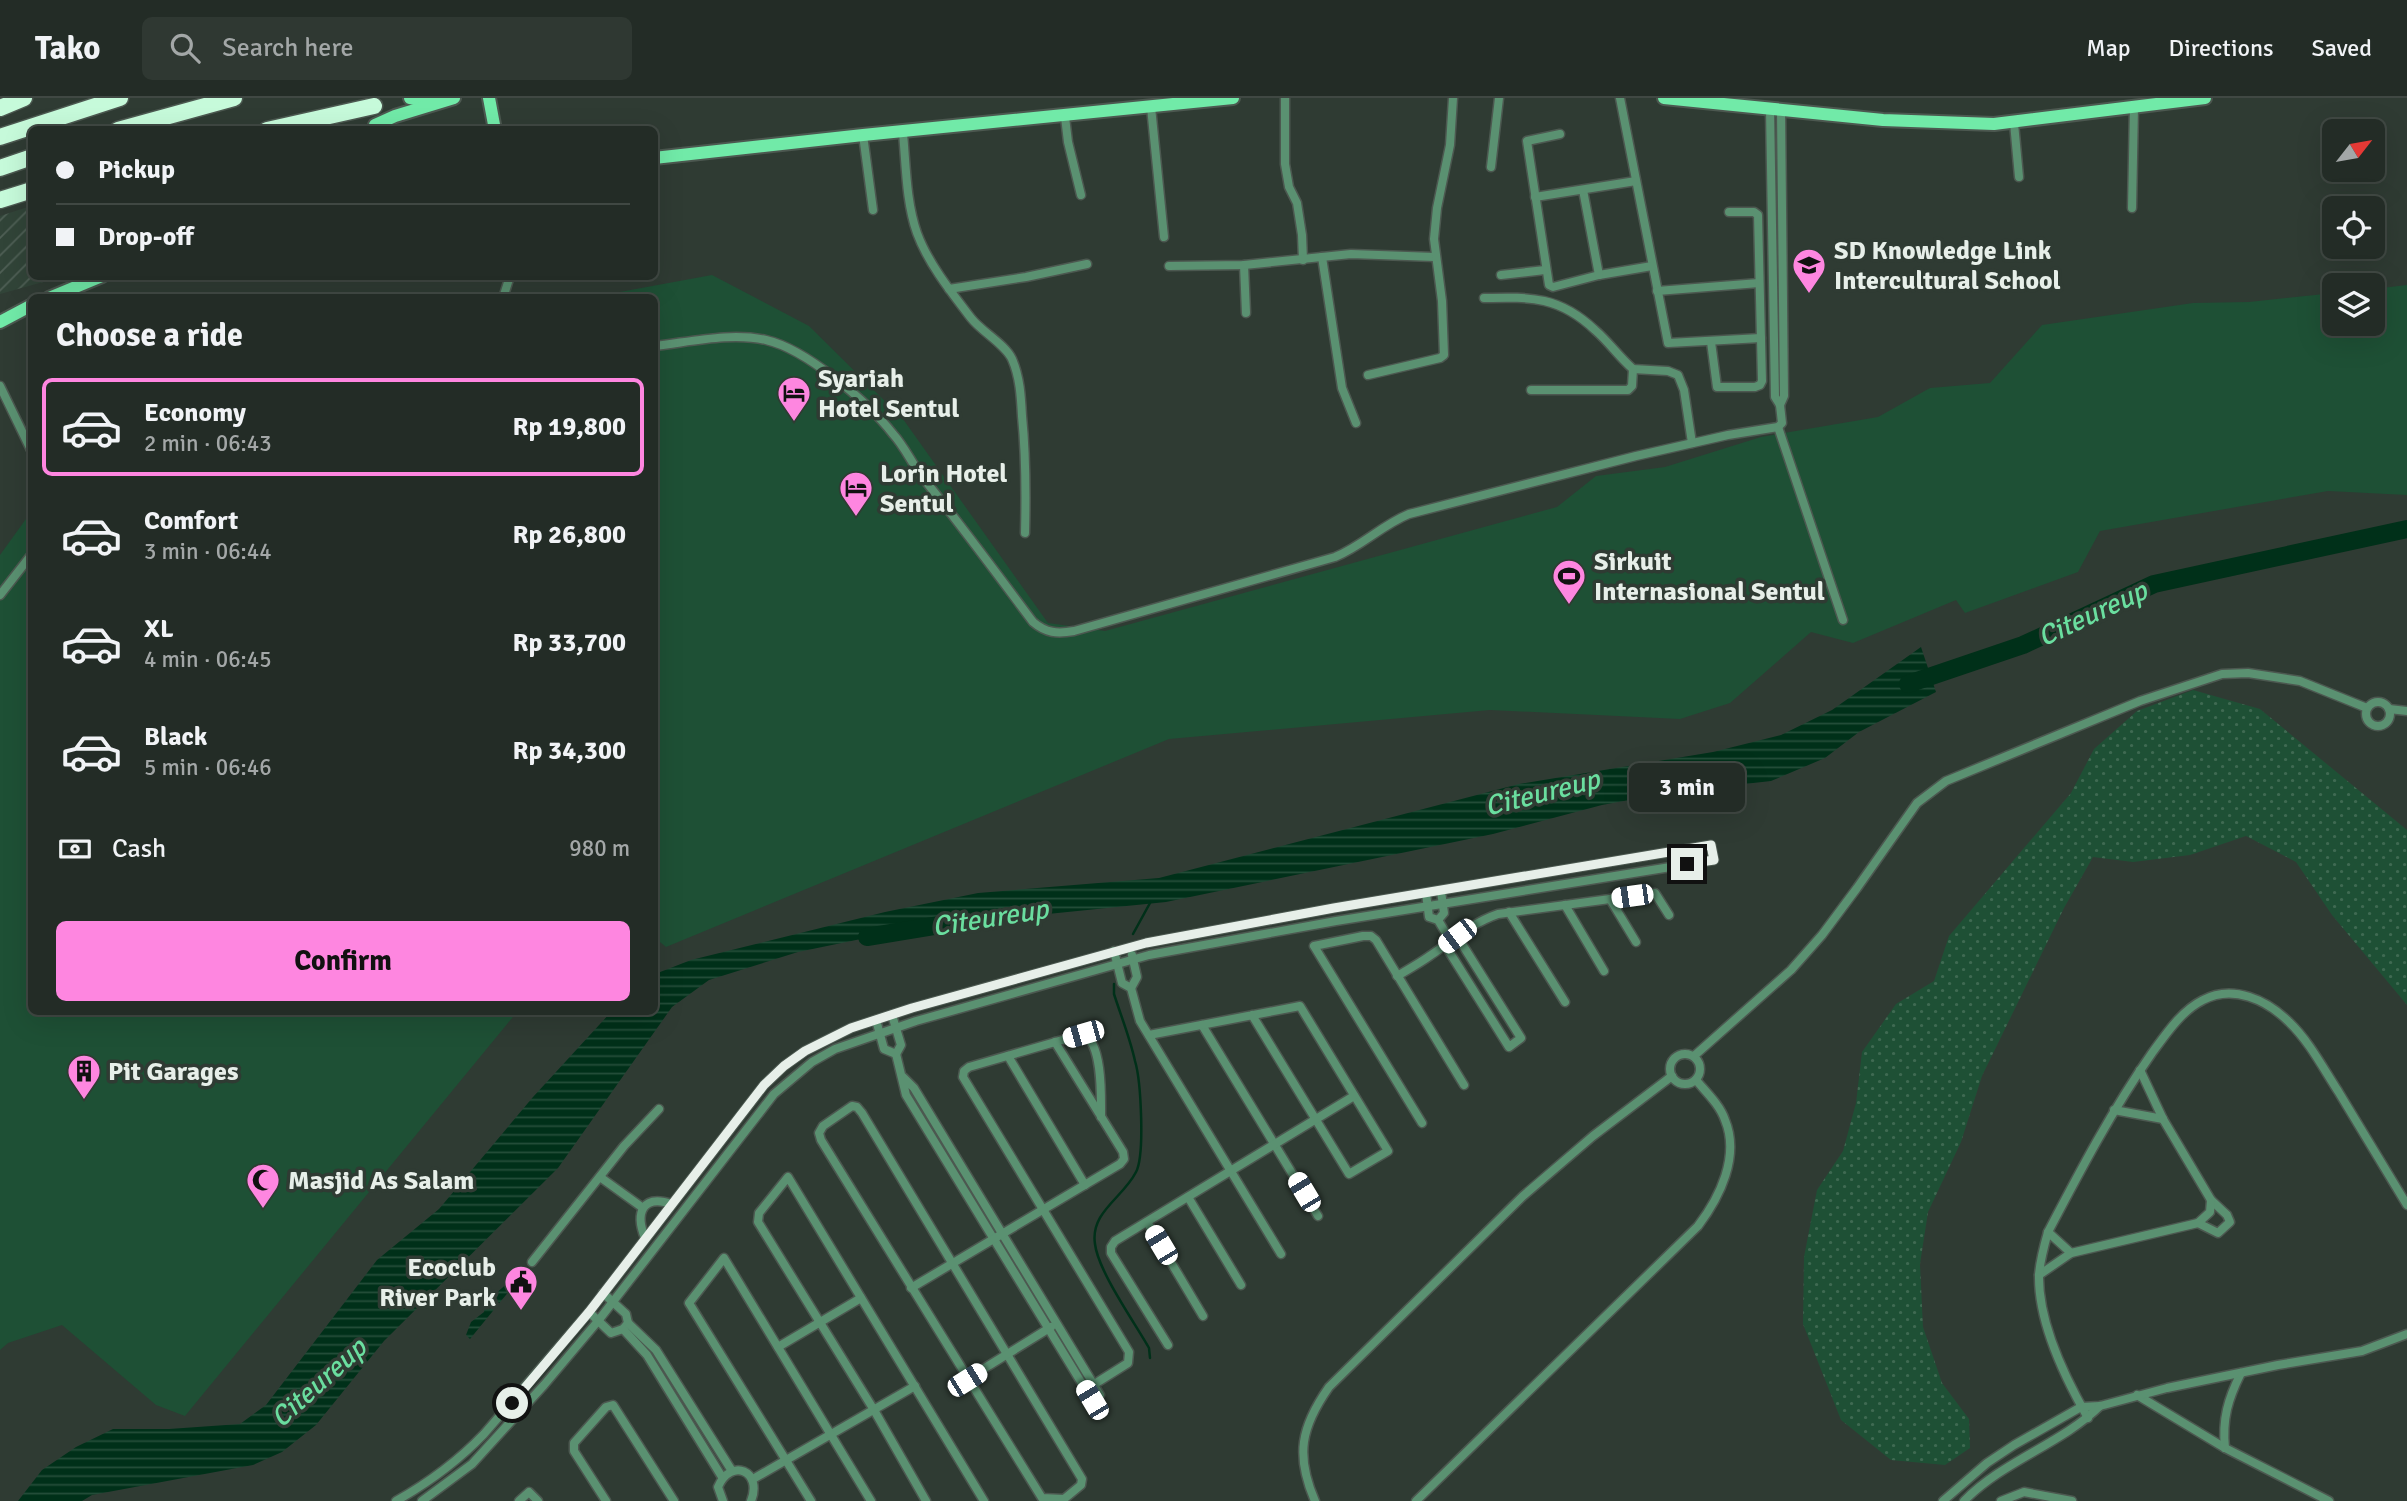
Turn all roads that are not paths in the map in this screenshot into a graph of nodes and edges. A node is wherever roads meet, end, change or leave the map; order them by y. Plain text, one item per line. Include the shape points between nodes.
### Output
1 (24, 98) edge
2 (120, 98) edge
3 (234, 98) edge
4 (410, 98) edge
5 (454, 98) edge
6 (489, 98) edge
7 (1233, 98) edge
8 (1285, 98) edge
9 (1453, 98) edge
10 (1499, 98) edge
11 (1620, 98) edge
12 (1664, 98) edge
13 (2205, 98) edge
14 (374, 102) edge
15 (436, 102) junction
16 (2129, 104) edge
17 (1151, 107) junction
18 (0, 108) edge
19 (1776, 110) junction
20 (1065, 117) junction
21 (2014, 123) junction
22 (34, 126) edge
23 (132, 126) edge
24 (282, 126) edge
25 (376, 126) edge
26 (378, 126) edge
27 (494, 126) edge
28 (28, 128) edge
29 (903, 133) junction
30 (1560, 134) dead end
31 (863, 135) junction
32 (0, 137) edge
33 (28, 158) edge
34 (658, 158) edge
35 (1491, 167) dead end
36 (0, 168) edge
37 (2019, 177) dead end
38 (1636, 181) junction
39 (1583, 190) junction
40 (28, 191) edge
41 (1081, 195) dead end
42 (1535, 197) junction
43 (0, 200) edge
44 (2132, 208) dead end
45 (873, 210) dead end
46 (1729, 212) dead end
47 (1164, 237) dead end
48 (1322, 257) junction
49 (1435, 257) junction
50 (1303, 260) junction
51 (1087, 264) dead end
52 (1244, 265) junction
53 (1169, 266) dead end
54 (1652, 266) junction
55 (1545, 270) junction
56 (1501, 275) dead end
57 (1599, 275) junction
58 (92, 280) edge
59 (1759, 283) junction
60 (950, 289) junction
61 (1657, 291) junction
62 (59, 294) edge
63 (1484, 298) dead end
64 (28, 308) edge
65 (1246, 313) dead end
66 (0, 322) edge
67 (1761, 338) junction
68 (1711, 342) junction
69 (658, 346) edge
70 (1633, 369) junction
71 (1368, 374) dead end
72 (0, 386) edge
73 (1531, 390) dead end
74 (2, 399) edge
75 (1356, 423) dead end
76 (1778, 427) junction
77 (1692, 443) junction
78 (28, 445) edge
79 (1025, 533) dead end
80 (28, 559) edge
81 (0, 595) edge
82 (1843, 620) dead end
83 (2367, 708) junction
84 (2389, 709) junction
85 (2407, 711) edge
86 (1441, 891) junction
87 (1426, 893) junction
88 (1610, 899) junction
89 (1443, 904) junction
90 (1565, 905) junction
91 (1428, 906) junction
92 (1509, 912) junction
93 (1669, 915) dead end
94 (1438, 920) junction
95 (1447, 935) junction
96 (1457, 936) junction
97 (1636, 942) dead end
98 (1445, 945) junction
99 (1130, 947) junction
100 (1114, 951) junction
101 (1133, 960) junction
102 (1117, 964) junction
103 (1604, 971) dead end
104 (1397, 975) junction
105 (1130, 988) junction
106 (1565, 1002) dead end
107 (892, 1015) junction
108 (1252, 1015) junction
109 (876, 1020) junction
110 (1202, 1025) junction
111 (896, 1027) junction
112 (880, 1033) junction
113 (1149, 1035) junction
114 (1055, 1042) junction
115 (895, 1054) junction
116 (1007, 1056) junction
117 (1694, 1056) junction
118 (2140, 1070) junction
119 (1672, 1076) junction
120 (1696, 1080) junction
121 (1464, 1085) dead end
122 (1354, 1096) junction
123 (659, 1109) dead end
124 (2114, 1110) junction
125 (1101, 1117) junction
126 (2163, 1119) junction
127 (1315, 1120) junction
128 (1422, 1123) dead end
129 (1275, 1144) junction
130 (1231, 1171) junction
131 (600, 1177) junction
132 (1085, 1185) junction
133 (1188, 1197) junction
134 (2211, 1200) junction
135 (672, 1204) junction
136 (2407, 1205) edge
137 (643, 1208) junction
138 (1043, 1209) junction
139 (1318, 1216) dead end
140 (1147, 1222) junction
141 (2198, 1223) junction
142 (2048, 1232) junction
143 (998, 1236) junction
144 (645, 1238) junction
145 (2071, 1253) junction
146 (1281, 1254) dead end
147 (532, 1262) dead end
148 (953, 1263) junction
149 (2039, 1275) junction
150 (1241, 1285) dead end
151 (911, 1288) junction
152 (603, 1293) junction
153 (861, 1298) junction
154 (613, 1302) junction
155 (589, 1312) junction
156 (1203, 1316) dead end
157 (597, 1321) junction
158 (819, 1322) junction
159 (625, 1326) junction
160 (1052, 1326) junction
161 (2407, 1334) edge
162 (1168, 1345) dead end
163 (778, 1347) junction
164 (656, 1350) junction
165 (1007, 1354) junction
166 (647, 1356) junction
167 (2241, 1373) junction
168 (967, 1380) junction
169 (1093, 1384) junction
170 (915, 1386) junction
171 (2137, 1395) junction
172 (2100, 1406) junction
173 (2081, 1407) junction
174 (874, 1410) junction
175 (2088, 1418) junction
176 (831, 1435) junction
177 (2225, 1448) junction
178 (787, 1460) junction
179 (732, 1471) junction
180 (722, 1477) junction
181 (753, 1479) junction
182 (1430, 1488) junction
183 (720, 1500) edge
184 (1968, 1500) edge
185 (396, 1501) edge
186 (422, 1501) edge
187 (519, 1501) edge
188 (538, 1501) edge
189 (606, 1501) edge
190 (674, 1501) edge
191 (751, 1501) edge
192 (811, 1501) edge
193 (870, 1501) edge
194 (926, 1501) edge
195 (984, 1501) edge
196 (1315, 1501) edge
197 (1416, 1501) edge
198 (1426, 1501) edge
199 (1943, 1501) edge
200 (2001, 1501) edge
201 (2072, 1501) edge
202 (2329, 1501) edge

1 - 18 highway
2 - 22 highway
3 - 23 highway
4 - 15 main road
5 - 15 main road
6 - 27 main road
7 - 17 main road
8 - 50 street via 1285,164 1297,203
9 - 49 street via 1450,145 1437,208
10 - 35 street
11 - 38 street
12 - 19 main road
13 - 16 main road
14 - 24 highway
14 - 25 main road
15 - 26 main road
16 - 21 main road
16 - 44 street
17 - 20 main road
17 - 47 street
19 - 21 main road via 1906,121
19 - 76 street via 1775,397 1782,423
20 - 29 main road
20 - 41 street
21 - 37 street
28 - 32 highway
29 - 31 main road
29 - 60 street via 916,231
30 - 42 street via 1527,141
31 - 34 main road
31 - 45 street
33 - 36 highway
38 - 39 street
38 - 54 street
39 - 42 street
39 - 57 street
40 - 43 highway
42 - 55 street
46 - 59 street via 1758,215
48 - 49 street
48 - 50 street
48 - 75 street via 1342,388
49 - 71 street via 1444,355
50 - 52 street
51 - 60 street
52 - 53 street
52 - 65 street
54 - 57 street
54 - 61 street
55 - 56 street
55 - 57 street via 1553,287
58 - 62 main road
59 - 61 street
59 - 67 street
60 - 79 street via 977,326 1012,357 1026,443
61 - 68 street via 1668,343
63 - 70 street via 1533,298 1560,306 1597,331
64 - 66 main road
67 - 68 street
67 - 68 street via 1762,381 1755,387 1717,387
69 - 77 street via 732,338 765,340 789,348 839,382 895,435 1033,622 1061,634 1335,557 1409,513
70 - 73 street via 1628,390
70 - 77 street via 1678,375
72 - 74 street
74 - 78 street
76 - 77 street
76 - 82 street
80 - 81 street
83 - 84 street via 2381,702
83 - 84 street via 2368,720 2379,726 2387,722
83 - 117 street via 2300,681 2222,674 2140,701 1946,781 1917,803 1791,970
84 - 85 street
86 - 87 street
86 - 89 street
86 - 89 street via 1711,845 1714,860
87 - 91 street
87 - 99 street
88 - 90 street
88 - 93 street via 1655,892
88 - 97 street
89 - 91 street
89 - 94 street via 1444,913
90 - 92 street
90 - 103 street
91 - 94 street via 1429,917
91 - 101 street
92 - 96 street via 1483,919
92 - 106 street
94 - 95 street
95 - 96 street
95 - 98 street
96 - 98 street
96 - 98 street via 1521,1038 1509,1047
98 - 104 street
99 - 100 street
99 - 101 street
100 - 102 street
100 - 107 street
101 - 102 street
101 - 105 street via 1137,976
102 - 105 street via 1122,983
102 - 111 street
104 - 121 street
104 - 128 street via 1371,936 1314,946
105 - 113 street
107 - 109 street
107 - 111 street
108 - 110 street
108 - 122 street via 1300,1006
108 - 127 street
109 - 112 street
109 - 135 street via 829,1038 784,1066 764,1085
110 - 113 street
110 - 129 street
111 - 112 street
111 - 115 street via 901,1045
112 - 115 street via 884,1049
112 - 154 street via 812,1062 774,1094
113 - 130 street
114 - 116 street
114 - 125 street
114 - 125 street via 1083,1034 1089,1037 1100,1077
115 - 143 street via 906,1095
116 - 132 street
116 - 138 street via 970,1067 963,1077
117 - 119 street via 1683,1053 1673,1059
117 - 120 street via 1700,1065
118 - 124 street
118 - 126 street
118 - 136 street via 2169,1029 2204,999 2232,993 2261,1001 2304,1039
119 - 120 street via 1686,1084
119 - 196 street via 1523,1196 1329,1387 1309,1418 1304,1437 1303,1465
120 - 182 street via 1721,1112 1729,1137 1727,1172 1714,1204 1698,1226
122 - 127 street
122 - 127 street via 1388,1150 1359,1168 1349,1174
123 - 131 street
124 - 126 street
124 - 142 street
125 - 132 street via 1124,1159
126 - 134 street
127 - 129 street
129 - 130 street
129 - 139 street
130 - 133 street
130 - 146 street
131 - 137 street
131 - 147 street
132 - 138 street
133 - 140 street
133 - 150 street
134 - 141 street via 2210,1212
134 - 141 street via 2230,1222 2218,1233
135 - 137 street via 660,1200
135 - 144 street
137 - 144 street via 639,1217
138 - 143 street
138 - 169 street via 1129,1352 1128,1363
140 - 156 street
140 - 162 street via 1115,1241 1111,1253
141 - 145 street
142 - 145 street
142 - 149 street
143 - 148 street
143 - 160 street
144 - 152 street
145 - 149 street
148 - 151 street
148 - 151 street via 862,1112 852,1106 823,1126 821,1140
148 - 165 street
149 - 173 street via 2040,1299 2054,1347
151 - 168 street
152 - 154 street
152 - 155 street
153 - 158 street
153 - 158 street via 788,1177 759,1213 758,1222
153 - 170 street
154 - 157 street
154 - 159 street via 626,1314
155 - 157 street
155 - 185 street via 468,1450
157 - 159 street via 611,1334
157 - 186 street via 472,1464
158 - 163 street
158 - 174 street
159 - 164 street
159 - 166 street
160 - 165 street
160 - 169 street
160 - 169 street via 1092,1400 1100,1395
161 - 167 street via 2362,1351
163 - 176 street
163 - 178 street via 724,1258 689,1303
164 - 166 street
164 - 179 street
165 - 168 street
165 - 168 street via 1082,1479 1082,1485 1064,1499 1042,1498
166 - 180 street
167 - 171 street
167 - 177 street via 2226,1407
170 - 174 street
170 - 195 street
171 - 172 street
171 - 177 street
172 - 173 street
172 - 175 street
173 - 175 street
173 - 199 street via 2014,1444
174 - 176 street
174 - 194 street
175 - 184 street via 2015,1462
176 - 178 street
176 - 193 street
177 - 202 street
178 - 181 street
178 - 192 street
179 - 180 street
179 - 181 street
180 - 183 street
181 - 191 street
182 - 197 street
182 - 198 street
187 - 188 street via 530,1492
189 - 190 street via 574,1451 574,1443 613,1405
200 - 201 street via 2024,1492

